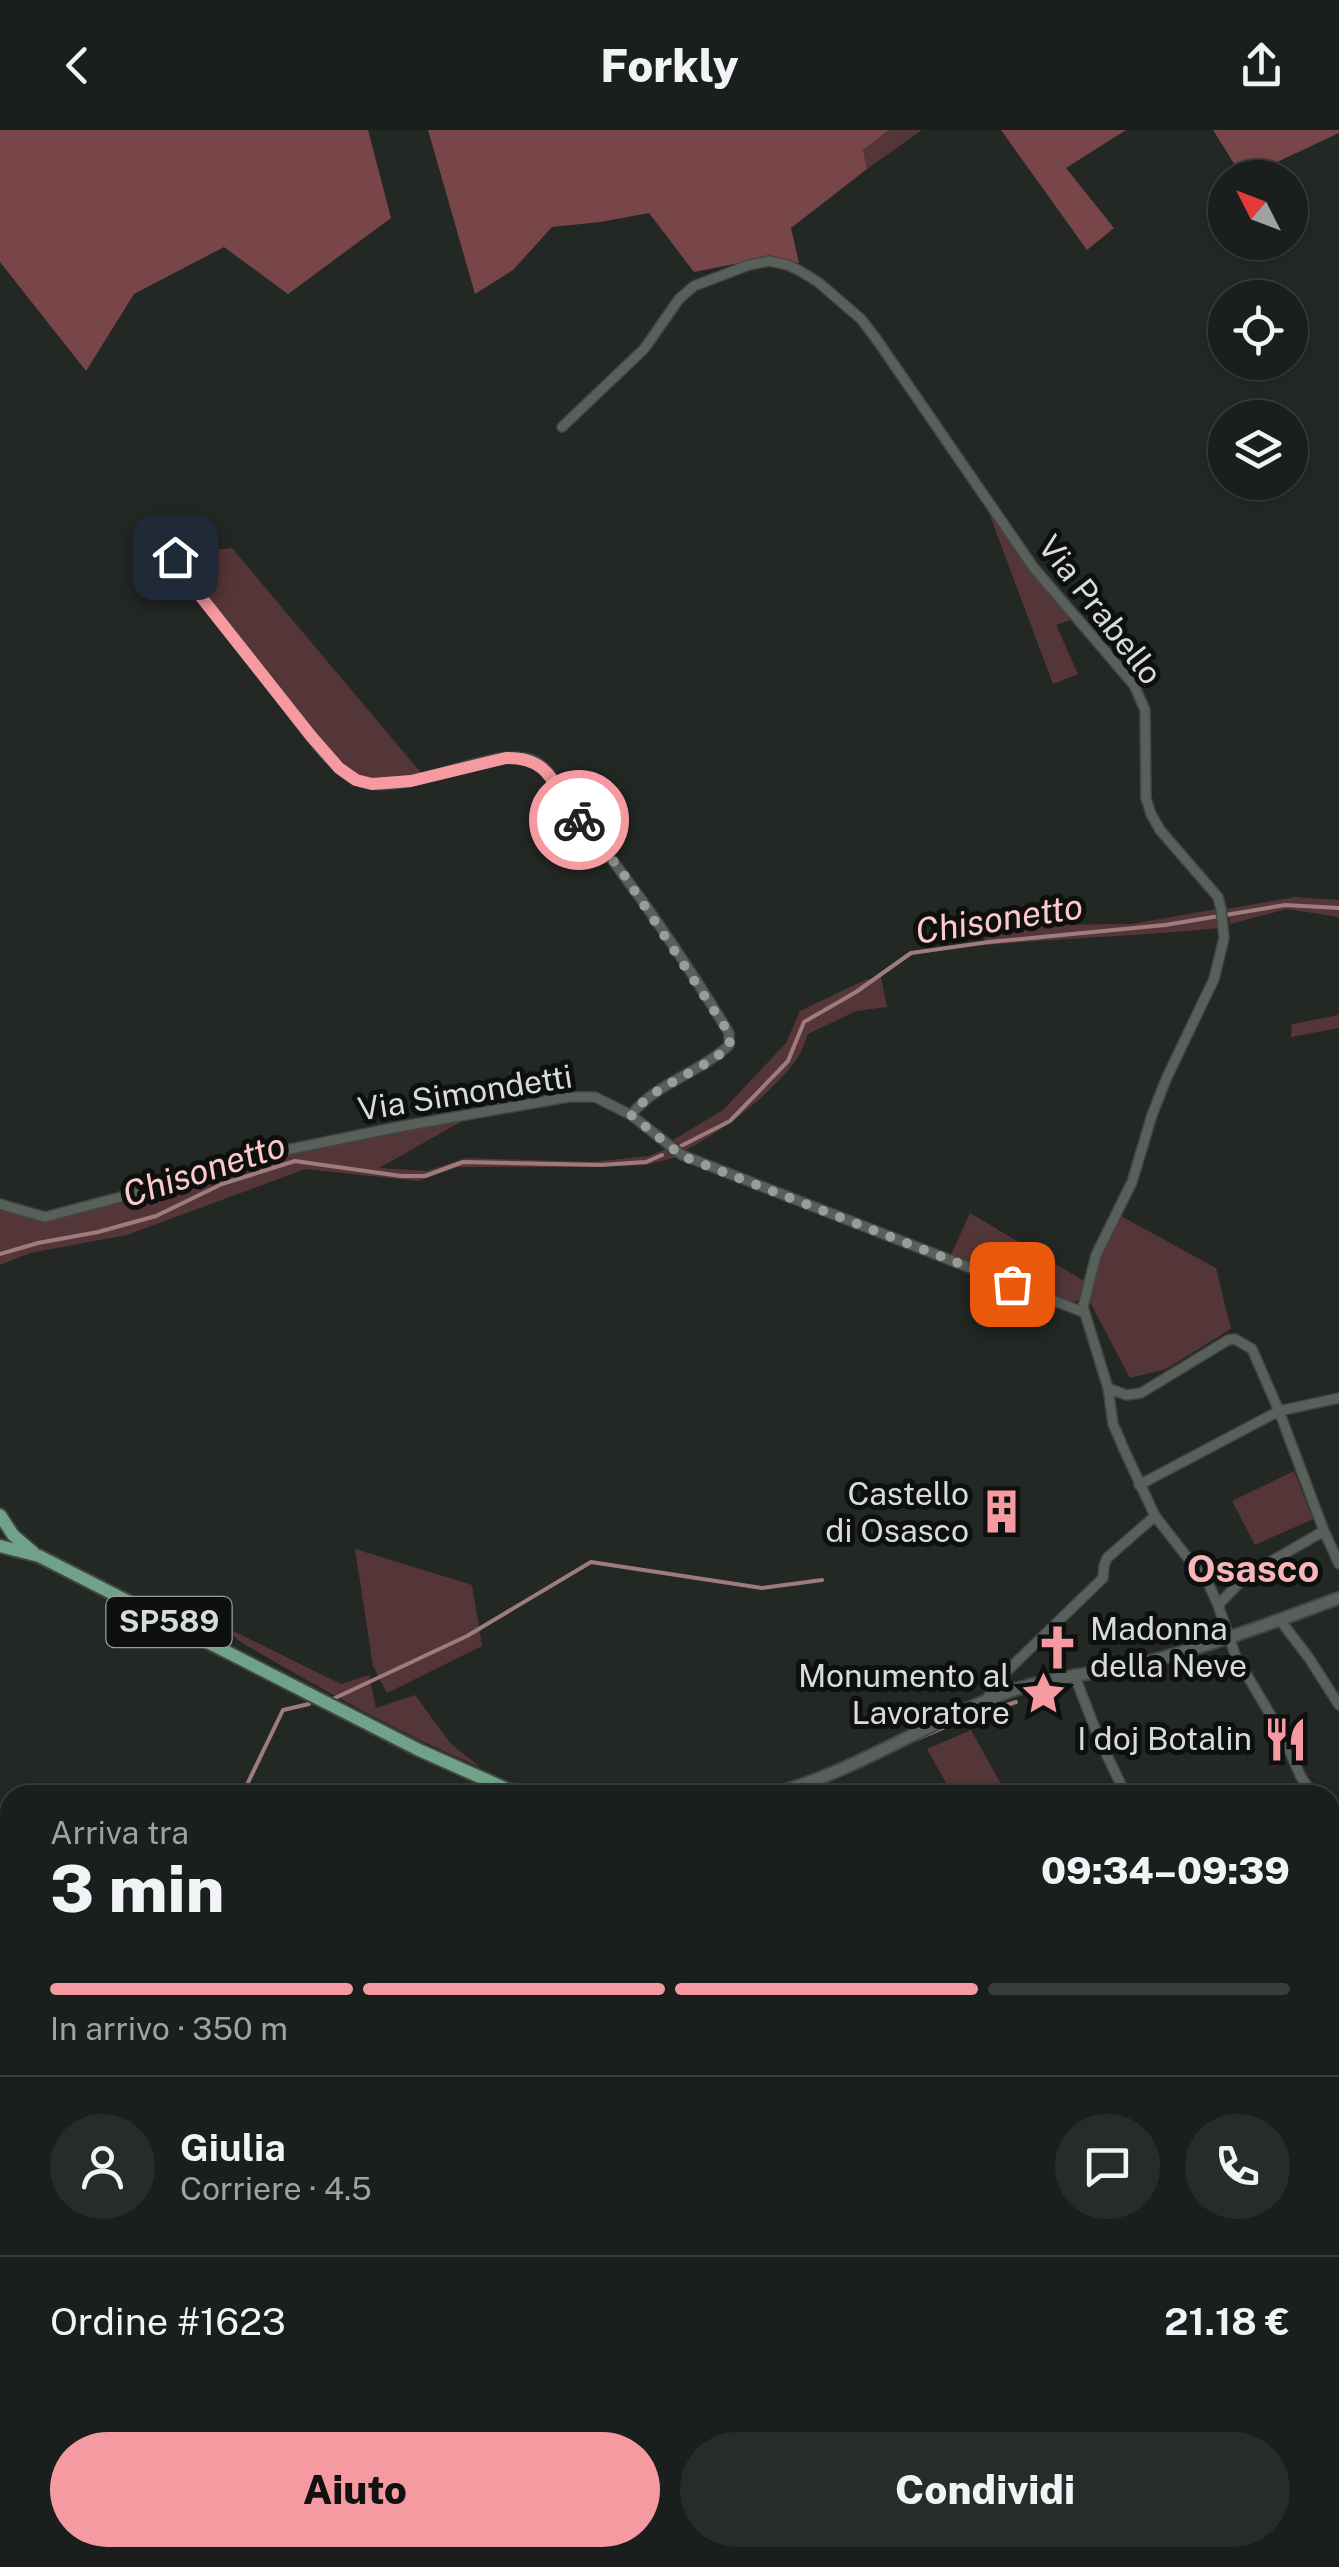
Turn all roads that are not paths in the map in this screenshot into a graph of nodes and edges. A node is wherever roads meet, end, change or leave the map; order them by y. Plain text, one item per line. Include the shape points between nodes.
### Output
1 (562, 427) dead end
2 (175, 557) dead end
3 (631, 1115) junction
4 (0, 1204) edge
5 (1083, 1312) junction
6 (1108, 1388) junction
7 (1339, 1398) edge
8 (1278, 1411) junction
9 (1139, 1485) junction
10 (1155, 1516) junction
11 (0, 1517) edge
12 (0, 1526) edge
13 (1324, 1531) junction
14 (0, 1546) edge
15 (38, 1556) junction
16 (1339, 1564) edge
17 (1339, 1598) edge
18 (1218, 1605) junction
19 (1280, 1620) junction
20 (1228, 1638) junction
21 (1074, 1674) junction
22 (986, 1701) junction
23 (1339, 1705) edge
24 (498, 1785) edge
25 (796, 1785) edge
26 (1121, 1785) edge
27 (1306, 1785) edge

1 - 5 street, Via Prabello via 644,349 694,286 769,261 788,265 861,319 1034,568 1134,685 1145,710 1151,814 1218,897 1224,938 1214,979 1167,1077 1132,1182 1096,1254
2 - 3 street via 311,736 356,780 411,781 506,758 541,765 729,1033 730,1046 642,1101
3 - 4 street, Via Simondetti via 595,1097 568,1097 238,1160 45,1217
3 - 5 street, Via Simondetti via 682,1156
5 - 6 street
6 - 8 street via 1141,1393 1235,1339 1252,1349
6 - 9 street via 1113,1424
7 - 8 street
8 - 9 street
8 - 13 street
9 - 10 street
10 - 18 street
10 - 22 street via 1108,1558 1103,1578 996,1682
11 - 12 main road, SP589
11 - 15 main road, SP589
13 - 16 street
13 - 18 street via 1247,1575
14 - 15 main road, SP589
15 - 24 main road, SP589
17 - 19 street
18 - 20 street
19 - 20 street
19 - 23 street
20 - 21 street
20 - 27 street
21 - 22 street
21 - 26 street
22 - 25 street

